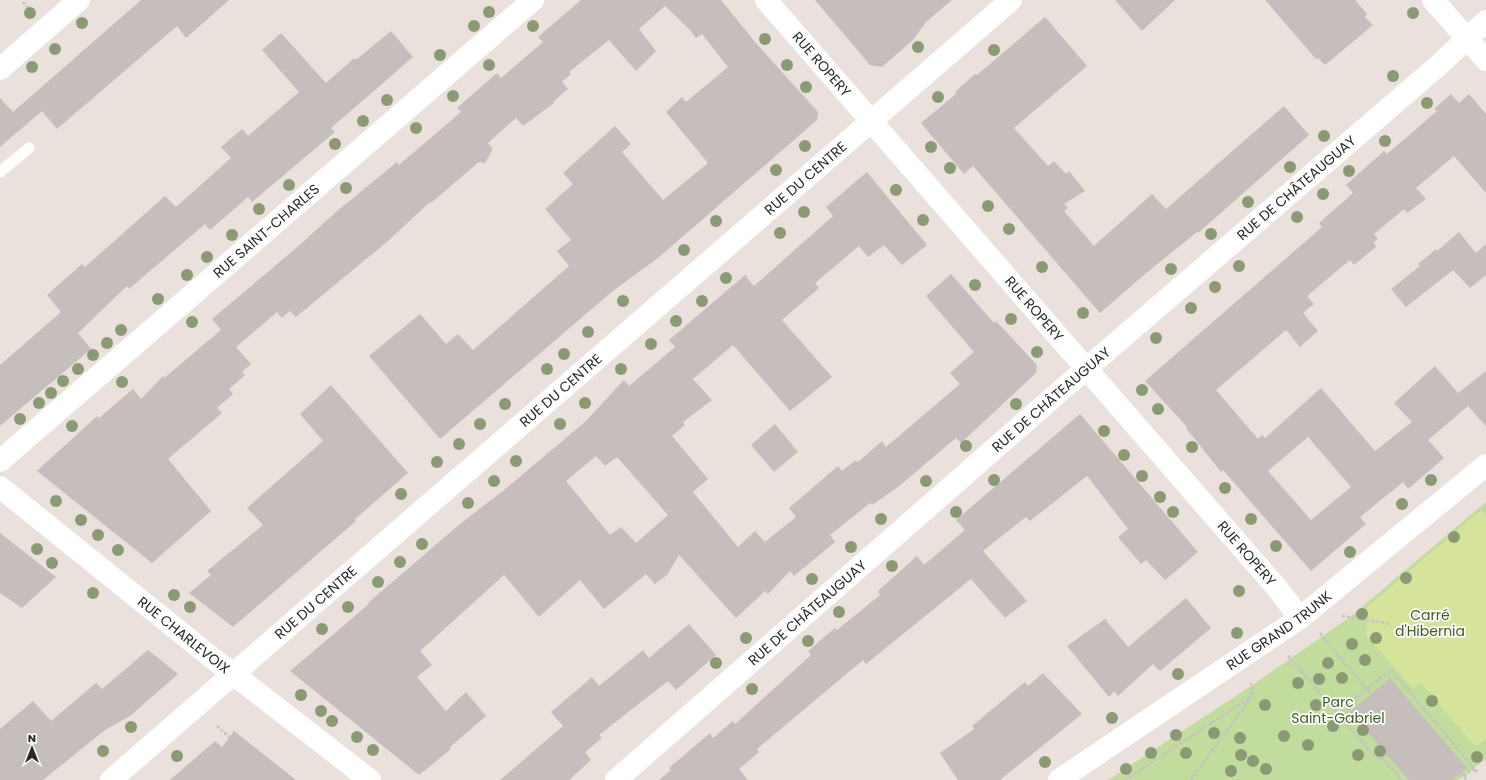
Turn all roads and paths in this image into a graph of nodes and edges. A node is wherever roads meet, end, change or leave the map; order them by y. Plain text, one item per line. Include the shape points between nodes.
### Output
1 (79, 0) edge
2 (532, 0) edge
3 (766, 0) edge
4 (1011, 0) edge
5 (1433, 0) edge
6 (23, 2) dead end
7 (29, 9) dead end
8 (1486, 21) edge
9 (1467, 38) junction
10 (1486, 60) edge
11 (0, 69) edge
12 (871, 122) junction
13 (29, 148) dead end
14 (0, 172) edge
15 (1086, 369) junction
16 (0, 462) edge
17 (1486, 465) edge
18 (0, 487) edge
19 (1342, 616) dead end
20 (1300, 618) junction
21 (1390, 624) dead end
22 (1320, 633) dead end
23 (1288, 656) dead end
24 (232, 674) junction
25 (1251, 683) dead end
26 (1367, 689) junction
27 (1372, 694) dead end
28 (1251, 696) junction
29 (1339, 717) junction
30 (217, 726) dead end
31 (229, 738) dead end
32 (1388, 755) dead end
33 (1382, 759) junction
34 (1474, 768) junction
35 (1477, 772) dead end
36 (1461, 773) dead end
37 (1464, 776) junction
38 (113, 779) edge
39 (370, 780) edge
40 (616, 780) edge
41 (1059, 780) edge
42 (1125, 780) edge
43 (1191, 780) edge
44 (1402, 780) edge
45 (1467, 780) edge

1 - 11 street
2 - 16 street, RUE SAINT-CHARLES
3 - 12 street, RUE ROPERY
4 - 12 street, RUE DU CENTRE
5 - 9 street
6 - 7 path
8 - 9 street, RUE DE CHÂTEAUGUAY
9 - 10 street
9 - 15 street, RUE DE CHÂTEAUGUAY
12 - 15 street, RUE ROPERY
12 - 24 street, RUE DU CENTRE
13 - 14 lane
15 - 20 street, RUE ROPERY via 1277,588
15 - 40 street, RUE DE CHÂTEAUGUAY
17 - 20 street, RUE GRAND TRUNK
18 - 24 street, RUE CHARLEVOIX
19 - 21 path
20 - 41 street, RUE GRAND TRUNK
22 - 26 path
23 - 29 path
24 - 38 street, RUE DU CENTRE
24 - 39 street, RUE CHARLEVOIX
25 - 28 path
26 - 27 path
26 - 29 path via 1353,700 1356,704
26 - 34 path via 1391,670
28 - 42 path
28 - 43 path
29 - 33 path via 1375,757
30 - 31 path
32 - 33 path
33 - 44 path
34 - 35 path
34 - 37 path
36 - 37 path
37 - 45 path

